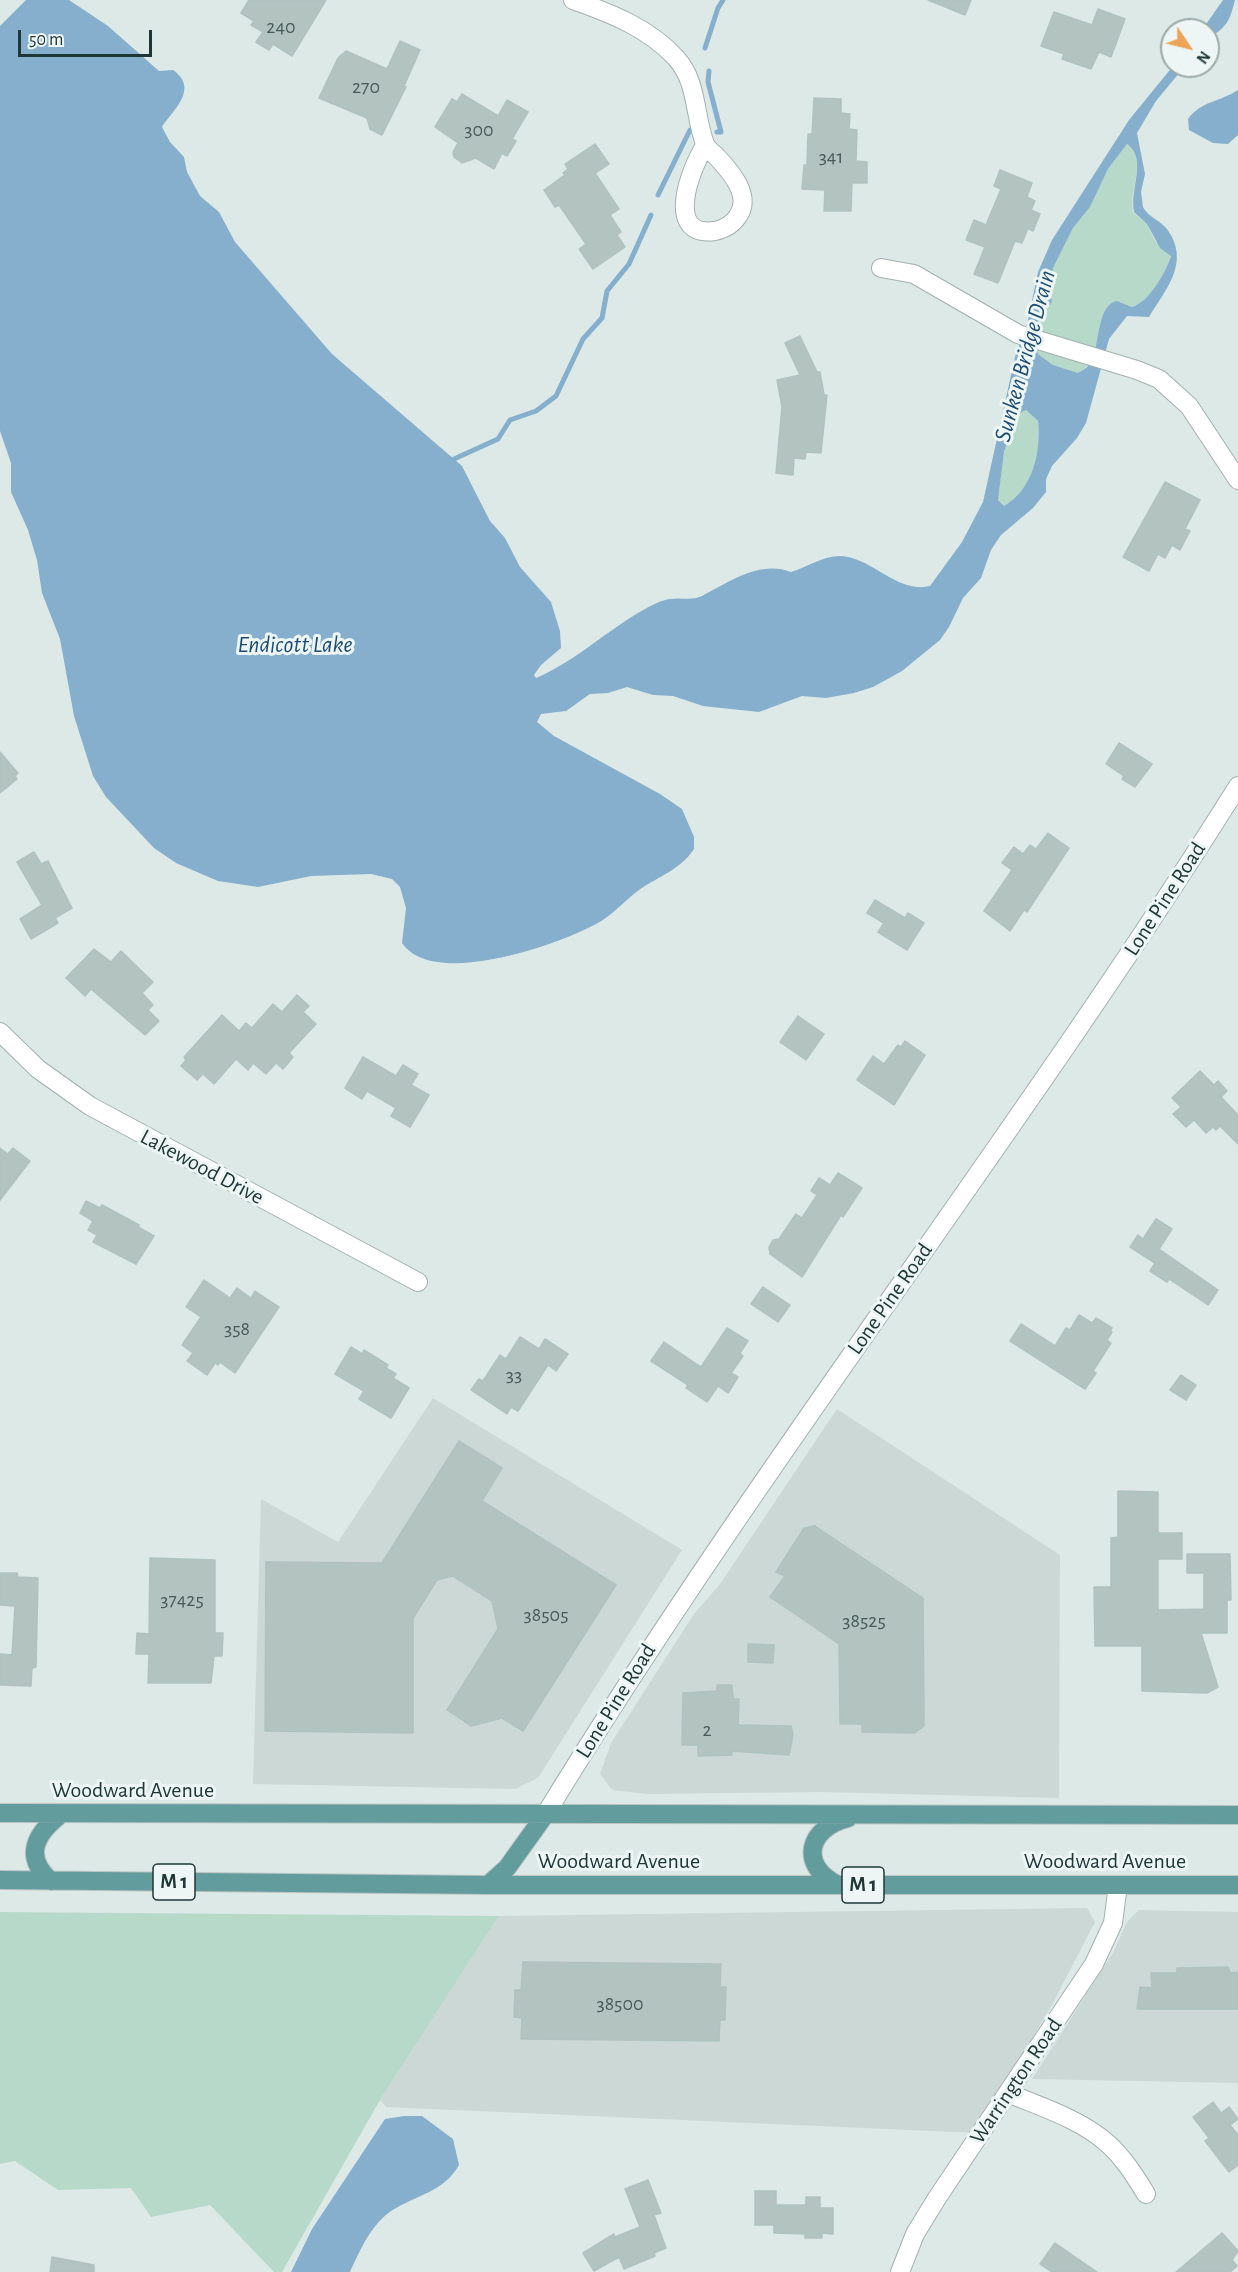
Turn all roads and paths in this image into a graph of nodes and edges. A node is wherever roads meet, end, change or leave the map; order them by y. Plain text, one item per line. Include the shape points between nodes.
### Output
1 (573, 0) edge
2 (705, 146) dead end
3 (881, 268) dead end
4 (1238, 480) edge
5 (1238, 786) edge
6 (0, 1032) edge
7 (418, 1282) dead end
8 (0, 1814) edge
9 (61, 1814) junction
10 (545, 1815) junction
11 (1238, 1815) edge
12 (859, 1816) junction
13 (0, 1880) edge
14 (51, 1881) junction
15 (488, 1885) junction
16 (838, 1885) junction
17 (1118, 1885) junction
18 (1238, 1885) edge
19 (1008, 2093) junction
20 (1146, 2194) dead end
21 (900, 2272) edge

1 - 2 street via 627,22 677,59 694,93
3 - 4 street via 914,274 1018,334 1159,379 1177,393
5 - 10 street, Lone Pine Road via 1082,1024 685,1594
6 - 7 street, Lakewood Drive via 38,1069 90,1106
8 - 9 main road, Woodward Avenue
9 - 10 main road, Woodward Avenue
9 - 14 main road via 49,1823 35,1850 35,1860
10 - 12 main road, Woodward Avenue
10 - 15 main road via 507,1868
11 - 12 main road, Woodward Avenue
12 - 16 main road via 837,1822 821,1834 812,1849 811,1857 818,1871
13 - 14 main road, Woodward Avenue / M 1
14 - 15 main road, Woodward Avenue / M 1
15 - 16 main road, Woodward Avenue / M 1
16 - 17 main road, Woodward Avenue / M 1
17 - 18 main road, Woodward Avenue / M 1
17 - 19 street, Warrington Road via 1106,1943
19 - 20 street via 1089,2129 1108,2143
19 - 21 street, Warrington Road via 915,2234

